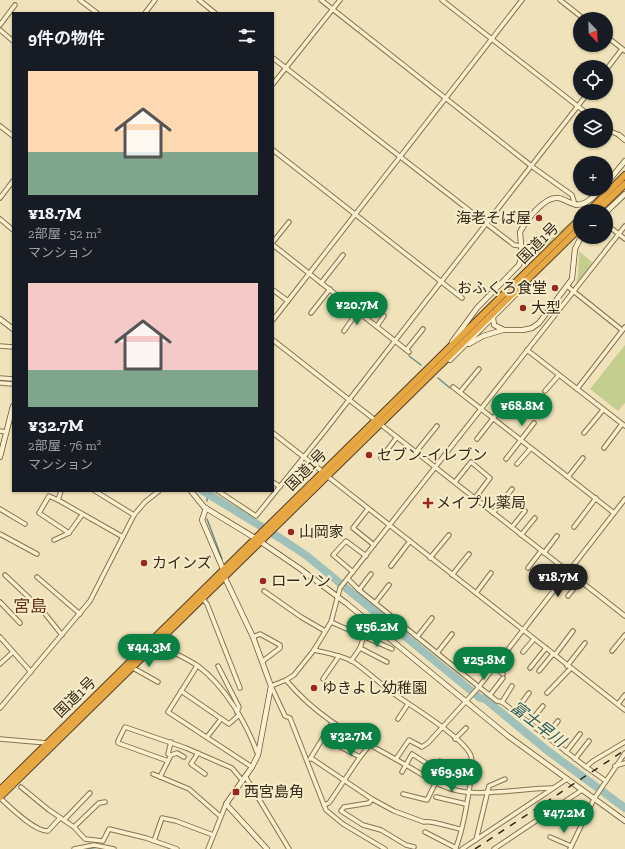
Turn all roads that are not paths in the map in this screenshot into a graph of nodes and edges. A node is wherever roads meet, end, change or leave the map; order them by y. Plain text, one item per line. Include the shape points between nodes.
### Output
1 (80, 0) edge
2 (155, 0) edge
3 (199, 0) edge
4 (321, 0) edge
5 (340, 0) edge
6 (442, 0) edge
7 (522, 0) edge
8 (560, 0) edge
9 (15, 5) dead end
10 (333, 9) junction
11 (96, 12) edge
12 (146, 12) edge
13 (214, 12) edge
14 (575, 12) edge
15 (0, 25) edge
16 (0, 30) edge
17 (492, 39) junction
18 (12, 40) edge
19 (613, 41) edge
20 (624, 50) edge
21 (274, 59) edge
22 (613, 62) edge
23 (286, 68) junction
24 (274, 83) edge
25 (446, 98) junction
26 (583, 100) edge
27 (578, 106) junction
28 (580, 108) edge
29 (0, 126) edge
30 (613, 132) edge
31 (12, 135) edge
32 (619, 135) joint
33 (625, 140) edge
34 (274, 151) edge
35 (401, 156) junction
36 (625, 161) edge
37 (532, 166) junction
38 (625, 175) edge
39 (613, 176) edge
40 (12, 182) edge
41 (625, 184) edge
42 (625, 194) edge
43 (593, 196) edge
44 (0, 198) edge
45 (573, 204) edge
46 (575, 204) edge
47 (579, 204) edge
48 (596, 204) edge
49 (604, 204) edge
50 (613, 205) edge
51 (356, 214) junction
52 (0, 219) edge
53 (289, 222) dead end
54 (487, 224) junction
55 (625, 226) edge
56 (573, 227) edge
57 (12, 229) edge
58 (613, 230) edge
59 (618, 234) junction
60 (573, 235) edge
61 (625, 239) edge
62 (274, 241) edge
63 (578, 244) edge
64 (274, 246) edge
65 (521, 246) junction
66 (343, 255) dead end
67 (309, 273) junction
68 (530, 277) junction
69 (441, 281) junction
70 (321, 283) junction
71 (567, 286) junction
72 (330, 289) junction
73 (274, 291) edge
74 (573, 291) junction
75 (462, 298) dead end
76 (288, 301) junction
77 (482, 303) junction
78 (358, 311) junction
79 (311, 313) dead end
80 (384, 316) dead end
81 (481, 316) junction
82 (494, 318) junction
83 (0, 319) edge
84 (274, 319) edge
85 (377, 326) junction
86 (12, 328) edge
87 (423, 328) dead end
88 (624, 329) edge
89 (504, 330) junction
90 (344, 331) dead end
91 (395, 340) junction
92 (274, 341) edge
93 (0, 346) edge
94 (12, 347) edge
95 (527, 350) junction
96 (443, 354) junction
97 (452, 357) junction
98 (478, 369) dead end
99 (559, 374) junction
100 (0, 378) edge
101 (12, 379) edge
102 (0, 383) edge
103 (12, 384) edge
104 (453, 387) dead end
105 (577, 389) junction
106 (545, 391) dead end
107 (460, 392) junction
108 (412, 394) junction
109 (510, 397) dead end
110 (349, 399) junction
111 (481, 409) junction
112 (12, 410) edge
113 (603, 410) junction
114 (493, 418) junction
115 (375, 420) junction
116 (534, 423) dead end
117 (381, 425) junction
118 (624, 425) edge
119 (437, 426) dead end
120 (0, 431) edge
121 (6, 432) junction
122 (584, 432) dead end
123 (274, 434) edge
124 (397, 437) junction
125 (477, 439) dead end
126 (522, 440) junction
127 (531, 448) junction
128 (604, 448) dead end
129 (416, 452) junction
130 (0, 457) edge
131 (304, 457) junction
132 (381, 458) dead end
133 (583, 458) dead end
134 (506, 459) dead end
135 (517, 464) dead end
136 (435, 468) junction
137 (325, 474) junction
138 (568, 477) junction
139 (455, 482) junction
140 (274, 483) edge
141 (280, 487) junction
142 (512, 489) dead end
143 (61, 492) edge
144 (96, 492) edge
145 (158, 492) edge
146 (192, 492) edge
147 (220, 492) edge
148 (475, 498) junction
149 (596, 498) junction
150 (625, 499) edge
151 (58, 500) junction
152 (206, 508) junction
153 (0, 509) edge
154 (368, 509) junction
155 (525, 511) dead end
156 (493, 513) junction
157 (614, 513) junction
158 (82, 515) junction
159 (134, 515) junction
160 (535, 518) dead end
161 (26, 524) dead end
162 (389, 526) junction
163 (574, 527) dead end
164 (512, 528) junction
165 (70, 533) junction
166 (0, 534) edge
167 (449, 535) dead end
168 (521, 535) junction
169 (557, 536) dead end
170 (123, 538) junction
171 (255, 538) junction
172 (54, 540) dead end
173 (410, 541) junction
174 (261, 542) junction
175 (374, 545) junction
176 (543, 552) junction
177 (37, 554) dead end
178 (469, 554) dead end
179 (366, 556) junction
180 (430, 558) junction
181 (390, 566) dead end
182 (528, 568) dead end
183 (224, 569) junction
184 (353, 572) junction
185 (569, 572) junction
186 (491, 573) dead end
187 (5, 574) dead end
188 (371, 574) dead end
189 (452, 575) junction
190 (37, 577) dead end
191 (225, 578) junction
192 (347, 580) junction
193 (580, 581) junction
194 (389, 585) dead end
195 (359, 590) junction
196 (264, 591) dead end
197 (476, 593) junction
198 (568, 596) dead end
199 (338, 597) junction
200 (204, 600) junction
201 (0, 602) edge
202 (375, 603) junction
203 (80, 614) junction
204 (625, 616) edge
205 (432, 618) dead end
206 (331, 622) junction
207 (20, 623) dead end
208 (523, 630) junction
209 (325, 631) junction
210 (574, 631) dead end
211 (452, 634) dead end
212 (62, 635) junction
213 (625, 635) edge
214 (364, 636) junction
215 (0, 637) edge
216 (253, 637) junction
217 (417, 637) junction
218 (388, 638) junction
219 (534, 639) junction
220 (585, 643) dead end
221 (157, 644) junction
222 (383, 645) junction
223 (360, 648) junction
224 (546, 648) junction
225 (392, 649) dead end
226 (314, 650) junction
227 (612, 651) dead end
228 (13, 652) junction
229 (524, 652) dead end
230 (437, 653) junction
231 (554, 655) junction
232 (339, 656) junction
233 (263, 661) junction
234 (351, 661) junction
235 (388, 662) dead end
236 (0, 664) edge
237 (197, 666) junction
238 (218, 666) dead end
239 (494, 667) junction
240 (569, 667) junction
241 (133, 668) junction
242 (530, 668) dead end
243 (539, 671) dead end
244 (31, 672) junction
245 (324, 679) dead end
246 (286, 680) junction
247 (158, 682) dead end
248 (271, 686) junction
249 (512, 686) dead end
250 (240, 688) dead end
251 (478, 688) junction
252 (181, 691) junction
253 (547, 693) dead end
254 (529, 694) dead end
255 (490, 695) junction
256 (625, 695) edge
257 (468, 700) junction
258 (502, 702) junction
259 (408, 704) junction
260 (618, 704) junction
261 (543, 706) dead end
262 (0, 708) edge
263 (625, 710) edge
264 (515, 712) junction
265 (238, 713) junction
266 (221, 719) junction
267 (398, 719) dead end
268 (558, 721) dead end
269 (332, 723) junction
270 (530, 723) junction
271 (443, 727) junction
272 (466, 728) dead end
273 (580, 734) dead end
274 (546, 736) junction
275 (207, 737) junction
276 (323, 738) junction
277 (0, 739) edge
278 (455, 739) junction
279 (589, 741) dead end
280 (172, 742) junction
281 (625, 742) edge
282 (47, 743) junction
283 (370, 745) junction
284 (566, 752) junction
285 (198, 753) junction
286 (625, 753) edge
287 (171, 755) junction
288 (258, 755) junction
289 (184, 757) dead end
290 (360, 757) junction
291 (311, 758) junction
292 (396, 759) junction
293 (575, 759) junction
294 (168, 761) junction
295 (307, 762) junction
296 (625, 763) edge
297 (405, 764) junction
298 (615, 766) junction
299 (252, 767) junction
300 (586, 767) junction
301 (402, 772) dead end
302 (153, 774) dead end
303 (204, 774) dead end
304 (160, 777) junction
305 (244, 778) junction
306 (505, 779) dead end
307 (566, 779) junction
308 (345, 780) junction
309 (470, 780) junction
310 (436, 782) junction
311 (605, 783) junction
312 (21, 787) dead end
313 (552, 788) junction
314 (0, 790) edge
315 (582, 790) junction
316 (468, 792) junction
317 (488, 792) junction
318 (90, 793) dead end
319 (403, 794) dead end
320 (436, 797) dead end
321 (0, 798) edge
322 (372, 799) junction
323 (594, 799) junction
324 (105, 802) dead end
325 (226, 804) junction
326 (466, 804) junction
327 (324, 805) junction
328 (220, 816) junction
329 (60, 818) junction
330 (64, 820) junction
331 (625, 821) edge
332 (74, 827) junction
333 (461, 829) junction
334 (425, 832) dead end
335 (213, 835) junction
336 (550, 836) dead end
337 (85, 839) junction
338 (476, 840) junction
339 (154, 841) junction
340 (406, 845) junction
341 (414, 847) dead end
342 (84, 848) junction
343 (456, 848) edge
344 (495, 848) edge
345 (571, 848) edge
346 (74, 849) edge
347 (114, 849) edge
348 (177, 849) edge
349 (208, 849) edge
350 (267, 849) edge
351 (289, 849) edge
352 (385, 849) edge
353 (403, 849) edge
354 (462, 849) edge
355 (501, 849) edge

1 - 11 street
2 - 12 street
3 - 13 street
4 - 10 street
5 - 10 street
6 - 17 street
7 - 17 street
8 - 14 street
9 - 15 street
10 - 23 street
10 - 25 street
16 - 18 street
17 - 25 street
17 - 27 street
19 - 20 street
20 - 22 street
21 - 23 street
23 - 24 street
23 - 35 street
25 - 35 street
25 - 37 street
26 - 27 street
27 - 28 street
27 - 37 street
29 - 31 street
30 - 32 street
32 - 33 street
34 - 51 street
35 - 51 street
35 - 54 street
36 - 39 street
37 - 46 street via 572,195
37 - 54 street
38 - 48 highway
40 - 44 street
41 - 49 highway
42 - 50 street
43 - 47 street via 587,202
45 - 65 street via 558,198 546,200 521,230
51 - 67 street
51 - 69 street
52 - 57 street
53 - 62 street
54 - 65 street via 514,245
54 - 69 street
55 - 59 street
56 - 81 highway, 国道1号
58 - 59 street
59 - 61 street
59 - 74 street
60 - 68 highway, 国道1号
63 - 71 street via 573,276
64 - 67 street
65 - 77 street via 522,256 519,265
66 - 70 street
67 - 70 street
67 - 76 street
68 - 82 street
68 - 108 highway, 国道1号
69 - 75 street
69 - 91 street
70 - 72 street
71 - 74 street
71 - 89 street via 536,326
72 - 78 street
72 - 79 street
73 - 76 street
74 - 88 street
74 - 95 street
76 - 84 street
77 - 81 street via 477,312
77 - 96 street
78 - 85 street
78 - 90 street
80 - 85 street
81 - 96 highway, 国道1号
82 - 89 street via 495,327
82 - 97 street
83 - 86 street
85 - 91 street
87 - 91 street via 408,351
88 - 105 street
89 - 97 street via 477,339
91 - 110 street
92 - 110 street
93 - 94 street
95 - 99 street
95 - 111 street
96 - 115 highway, 国道1号
97 - 108 street
98 - 107 street
99 - 105 street
99 - 106 street
100 - 101 street
102 - 103 street
104 - 107 street
105 - 113 street
107 - 111 street
108 - 117 highway, 国道1号
109 - 114 street
110 - 115 street
110 - 131 street
111 - 114 street
111 - 136 street
112 - 121 street
113 - 118 street
113 - 122 street
114 - 125 street
114 - 126 street
115 - 117 street
115 - 137 highway, 国道1号
116 - 126 street
117 - 124 street
117 - 137 highway, 国道1号
118 - 128 street
119 - 129 street
120 - 121 street
121 - 130 street
123 - 131 street
124 - 129 street
124 - 132 street
126 - 127 street
126 - 134 street
127 - 135 street
127 - 138 street
129 - 136 street
131 - 137 street
131 - 141 street
133 - 138 street
136 - 139 street
136 - 162 street
137 - 154 street
137 - 171 highway, 国道1号
137 - 174 highway, 国道1号
138 - 149 street
139 - 148 street
139 - 148 street via 471,462 490,478
140 - 141 street
141 - 147 street via 256,516
142 - 156 street
143 - 151 street
144 - 159 street
145 - 159 street
146 - 152 street via 198,502
148 - 156 street
149 - 157 street
149 - 163 street
150 - 157 street
151 - 158 street
151 - 165 street via 49,496 39,513
152 - 171 street
152 - 183 street via 202,520
153 - 161 street
154 - 162 street
154 - 175 street via 353,528
155 - 164 street
156 - 164 street
157 - 185 street
158 - 165 street
158 - 170 street
159 - 170 street
160 - 168 street
162 - 173 street
162 - 175 street
164 - 168 street
165 - 172 street
166 - 177 street
167 - 180 street
168 - 176 street
169 - 176 street
170 - 203 street via 90,601
171 - 174 street
171 - 183 highway, 国道1号
173 - 180 street
173 - 181 street
174 - 191 highway, 国道1号
174 - 199 street
175 - 179 street
176 - 182 street
176 - 185 street
178 - 189 street
179 - 184 street
179 - 184 street via 346,541 333,555
180 - 189 street
183 - 282 highway, 国道1号
184 - 192 street
185 - 193 street
185 - 208 street
186 - 197 street
187 - 212 street via 42,610
188 - 195 street
189 - 197 street
190 - 203 street
191 - 200 highway, 国道1号
191 - 216 street
192 - 195 street
192 - 199 street via 338,591
193 - 198 street
193 - 204 street
194 - 202 street
195 - 202 street
196 - 209 street
197 - 208 street
199 - 206 street
199 - 218 street
200 - 221 highway, 国道1号
200 - 250 street
201 - 207 street
202 - 217 street
203 - 212 street
205 - 217 street
206 - 209 street
206 - 214 street
208 - 219 street
208 - 239 street
209 - 226 street
210 - 231 street
211 - 230 street
212 - 244 street
213 - 227 street
214 - 222 street
214 - 223 street
215 - 228 street
216 - 233 street
216 - 233 street via 260,634 280,646
217 - 230 street
218 - 222 street
218 - 257 street
219 - 224 street
219 - 229 street
220 - 240 street
221 - 237 street
221 - 241 highway, 国道1号
222 - 225 street
223 - 234 street
223 - 235 street
224 - 231 street
224 - 242 street
226 - 232 street
226 - 246 street via 294,675
228 - 236 street
228 - 244 street
230 - 251 street
231 - 240 street
231 - 243 street
232 - 234 street
232 - 245 street
233 - 248 street
234 - 259 street
237 - 252 street
237 - 265 street
238 - 265 street via 239,707
239 - 251 street
239 - 255 street via 503,676
240 - 253 street
240 - 260 street
241 - 247 street
241 - 321 highway, 国道1号
244 - 262 street
246 - 248 street
246 - 269 street via 310,706
248 - 288 street
248 - 295 street via 285,716 290,718
249 - 258 street
251 - 255 street
251 - 257 street
252 - 266 street
252 - 275 street via 168,712
254 - 264 street
255 - 258 street
256 - 260 street
257 - 271 street
257 - 307 street via 508,736
258 - 264 street
259 - 267 street
259 - 271 street
260 - 263 street
261 - 270 street
264 - 270 street
265 - 266 street via 229,724
265 - 288 street via 251,735
266 - 275 street
268 - 274 street
269 - 276 street
269 - 283 street
270 - 274 street
271 - 278 street
271 - 292 street via 422,747 409,740
272 - 278 street
273 - 284 street
274 - 284 street
275 - 299 street
276 - 290 street
276 - 291 street
277 - 282 street
278 - 309 street via 471,756
279 - 293 street
280 - 285 street
280 - 287 street via 168,754
280 - 294 street via 126,727 118,741 120,744
281 - 300 street
282 - 314 highway, 国道1号
283 - 290 street
283 - 292 street
284 - 293 street
285 - 303 street via 191,764
285 - 305 street via 232,768
286 - 298 street
287 - 289 street via 177,753
287 - 294 street
288 - 299 street
290 - 308 street
291 - 295 street
291 - 308 street
292 - 297 street
293 - 300 street
294 - 304 street
295 - 327 street
296 - 298 street
297 - 301 street
297 - 309 street via 412,754 434,768 440,761
297 - 310 street
298 - 311 street
299 - 305 street
300 - 311 street
302 - 304 street
304 - 328 street via 189,789
305 - 325 street
305 - 351 street
306 - 317 street via 489,786
307 - 313 street
307 - 315 street
308 - 322 street
308 - 327 street via 329,803
309 - 316 street
310 - 316 street
310 - 319 street via 427,800
311 - 323 street
312 - 329 street
313 - 317 street
313 - 338 street
315 - 323 street
315 - 344 street
316 - 317 street
316 - 326 street
317 - 338 street
318 - 330 street
320 - 326 street
321 - 329 street via 44,832
322 - 333 street via 394,811 424,822
322 - 340 street via 369,803 344,807 341,811 363,825 381,830
323 - 331 street
323 - 345 street
324 - 332 street via 99,803
325 - 328 street
325 - 350 street
326 - 333 street
327 - 352 street via 331,816
328 - 335 street
329 - 330 street
330 - 332 street
332 - 337 street
333 - 343 street
334 - 343 street
335 - 339 street via 162,818
335 - 349 street
336 - 345 street
337 - 339 street via 103,841 109,829
337 - 342 street
338 - 354 street
339 - 348 street
340 - 341 street
340 - 353 street
342 - 346 street
342 - 347 street via 94,846
344 - 355 street

